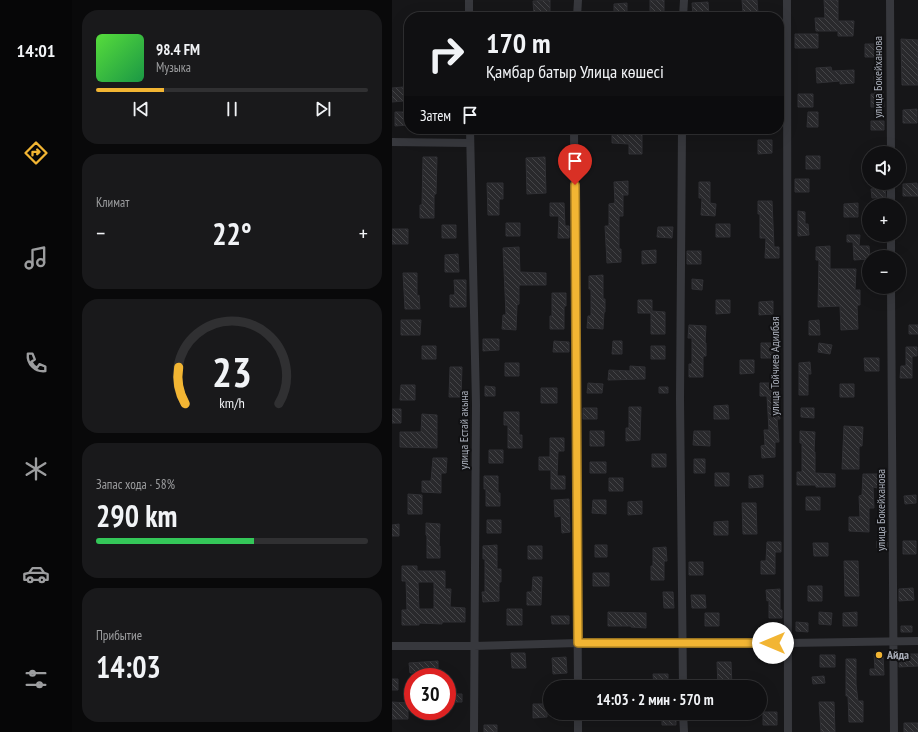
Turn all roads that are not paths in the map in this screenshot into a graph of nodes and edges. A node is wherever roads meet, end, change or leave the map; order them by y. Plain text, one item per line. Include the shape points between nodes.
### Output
1 (469, 0) edge
2 (578, 0) edge
3 (684, 0) edge
4 (787, 0) edge
5 (890, 0) edge
6 (469, 12) edge
7 (577, 12) edge
8 (683, 12) edge
9 (470, 134) edge
10 (574, 134) edge
11 (682, 134) edge
12 (392, 142) edge
13 (470, 143) junction
14 (891, 146) edge
15 (891, 294) edge
16 (918, 641) edge
17 (893, 642) junction
18 (578, 643) junction
19 (683, 643) junction
20 (788, 643) junction
21 (392, 646) edge
22 (474, 646) junction
23 (578, 680) edge
24 (683, 680) edge
25 (578, 720) edge
26 (684, 720) edge
27 (474, 732) edge
28 (578, 732) edge
29 (684, 732) edge
30 (788, 732) edge
31 (894, 732) edge

1 - 6 street
2 - 7 street
3 - 8 street
4 - 20 street, улица Тойчиев Адилбая
5 - 14 street, улица Бокейханова
9 - 13 street, улица Естай акына
10 - 18 street
11 - 19 street via 680,399
12 - 13 street
13 - 22 street, улица Естай акына via 476,404
15 - 17 street, улица Бокейханова
16 - 17 street
17 - 20 street
17 - 31 street, улица Бокейханова
18 - 19 street
18 - 22 street
18 - 23 street
19 - 20 street
19 - 24 street
20 - 30 street, улица Тойчиев Адилбая
21 - 22 street
22 - 27 street, улица Естай акына
25 - 28 street
26 - 29 street

